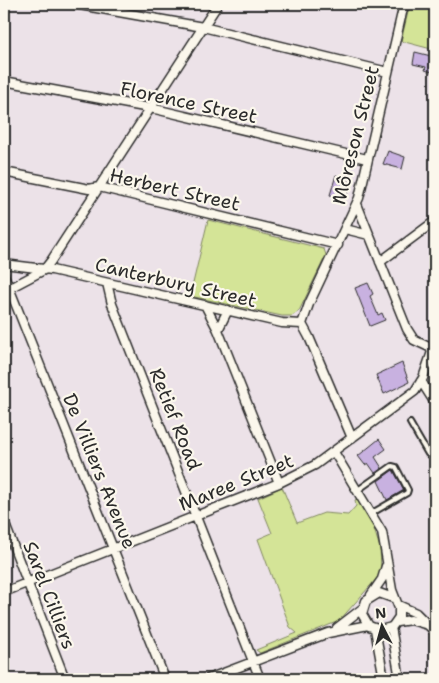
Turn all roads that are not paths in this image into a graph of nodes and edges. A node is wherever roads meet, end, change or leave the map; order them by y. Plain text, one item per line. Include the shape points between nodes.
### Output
1 (74, 4) edge
2 (218, 4) edge
3 (404, 4) edge
4 (100, 6) edge
5 (203, 27) junction
6 (388, 72) junction
7 (4, 81) edge
8 (149, 108) junction
9 (367, 159) junction
10 (4, 172) edge
11 (99, 187) junction
12 (356, 204) junction
13 (435, 221) edge
14 (345, 229) junction
15 (369, 235) junction
16 (338, 245) junction
17 (380, 262) junction
18 (4, 264) edge
19 (44, 270) junction
20 (4, 275) edge
21 (107, 283) junction
22 (7, 290) edge
23 (205, 305) junction
24 (219, 308) junction
25 (228, 310) junction
26 (302, 324) junction
27 (218, 330) junction
28 (434, 346) edge
29 (421, 381) junction
30 (435, 403) edge
31 (410, 423) dead end
32 (352, 438) junction
33 (334, 452) junction
34 (435, 457) edge
35 (278, 483) junction
36 (358, 490) junction
37 (372, 513) junction
38 (196, 515) junction
39 (4, 522) edge
40 (113, 549) junction
41 (387, 561) junction
42 (28, 582) junction
43 (4, 592) edge
44 (370, 597) junction
45 (393, 598) junction
46 (398, 605) junction
47 (362, 608) junction
48 (368, 625) junction
49 (394, 625) junction
50 (428, 625) junction
51 (375, 630) junction
52 (435, 632) edge
53 (328, 633) junction
54 (255, 661) junction
55 (65, 679) edge
56 (165, 679) edge
57 (208, 679) edge
58 (260, 679) edge
59 (384, 679) edge
60 (400, 679) edge

1 - 4 street
2 - 5 street
3 - 6 street, Môreson Street
4 - 5 street
5 - 6 street
5 - 8 street
6 - 9 street, Môreson Street
7 - 8 street, Florence Street
8 - 9 street, Florence Street
8 - 11 street
9 - 12 street, Môreson Street
10 - 11 street, Herbert Street via 90,189
11 - 16 street, Herbert Street
11 - 19 street
12 - 14 street, Môreson Street
12 - 15 street
13 - 17 street
14 - 15 street
14 - 16 street, Môreson Street
15 - 17 street
16 - 26 street, Môreson Street
17 - 28 street via 409,332 419,343
18 - 19 street, Canterbury Street
19 - 21 street, Canterbury Street
19 - 22 street
20 - 22 street, De Villiers Avenue
21 - 23 street, Canterbury Street
21 - 38 street, Retief Road via 112,304
22 - 40 street, De Villiers Avenue
23 - 24 street, Canterbury Street
23 - 27 street
24 - 25 street, Canterbury Street
24 - 27 street
25 - 26 street, Canterbury Street via 282,323
25 - 27 street
26 - 32 street
27 - 35 street
28 - 29 street, Maree Street
29 - 30 street
29 - 32 street, Maree Street via 412,394
31 - 34 lane via 428,454
32 - 33 street, Maree Street
33 - 35 street, Maree Street via 300,474
33 - 36 street
35 - 38 street, Maree Street
36 - 37 street
36 - 37 lane via 392,466 396,467 407,493
37 - 41 street via 383,537
38 - 40 street, Maree Street
38 - 54 street, Retief Road
39 - 42 street, Sarel Cilliers
40 - 42 street, Maree Street
40 - 56 street, De Villiers Avenue
41 - 44 street via 382,579
41 - 45 street
42 - 43 street, Maree Street
42 - 55 street, Sarel Cilliers
44 - 45 street via 382,593
44 - 47 street
45 - 46 street
46 - 49 street via 400,612
46 - 50 street via 411,609
47 - 48 street
47 - 53 street
48 - 51 street
48 - 53 street
49 - 50 street via 411,620
49 - 51 street
49 - 60 street
50 - 52 street
51 - 59 street
53 - 54 street
54 - 57 street
54 - 58 street, Retief Road

